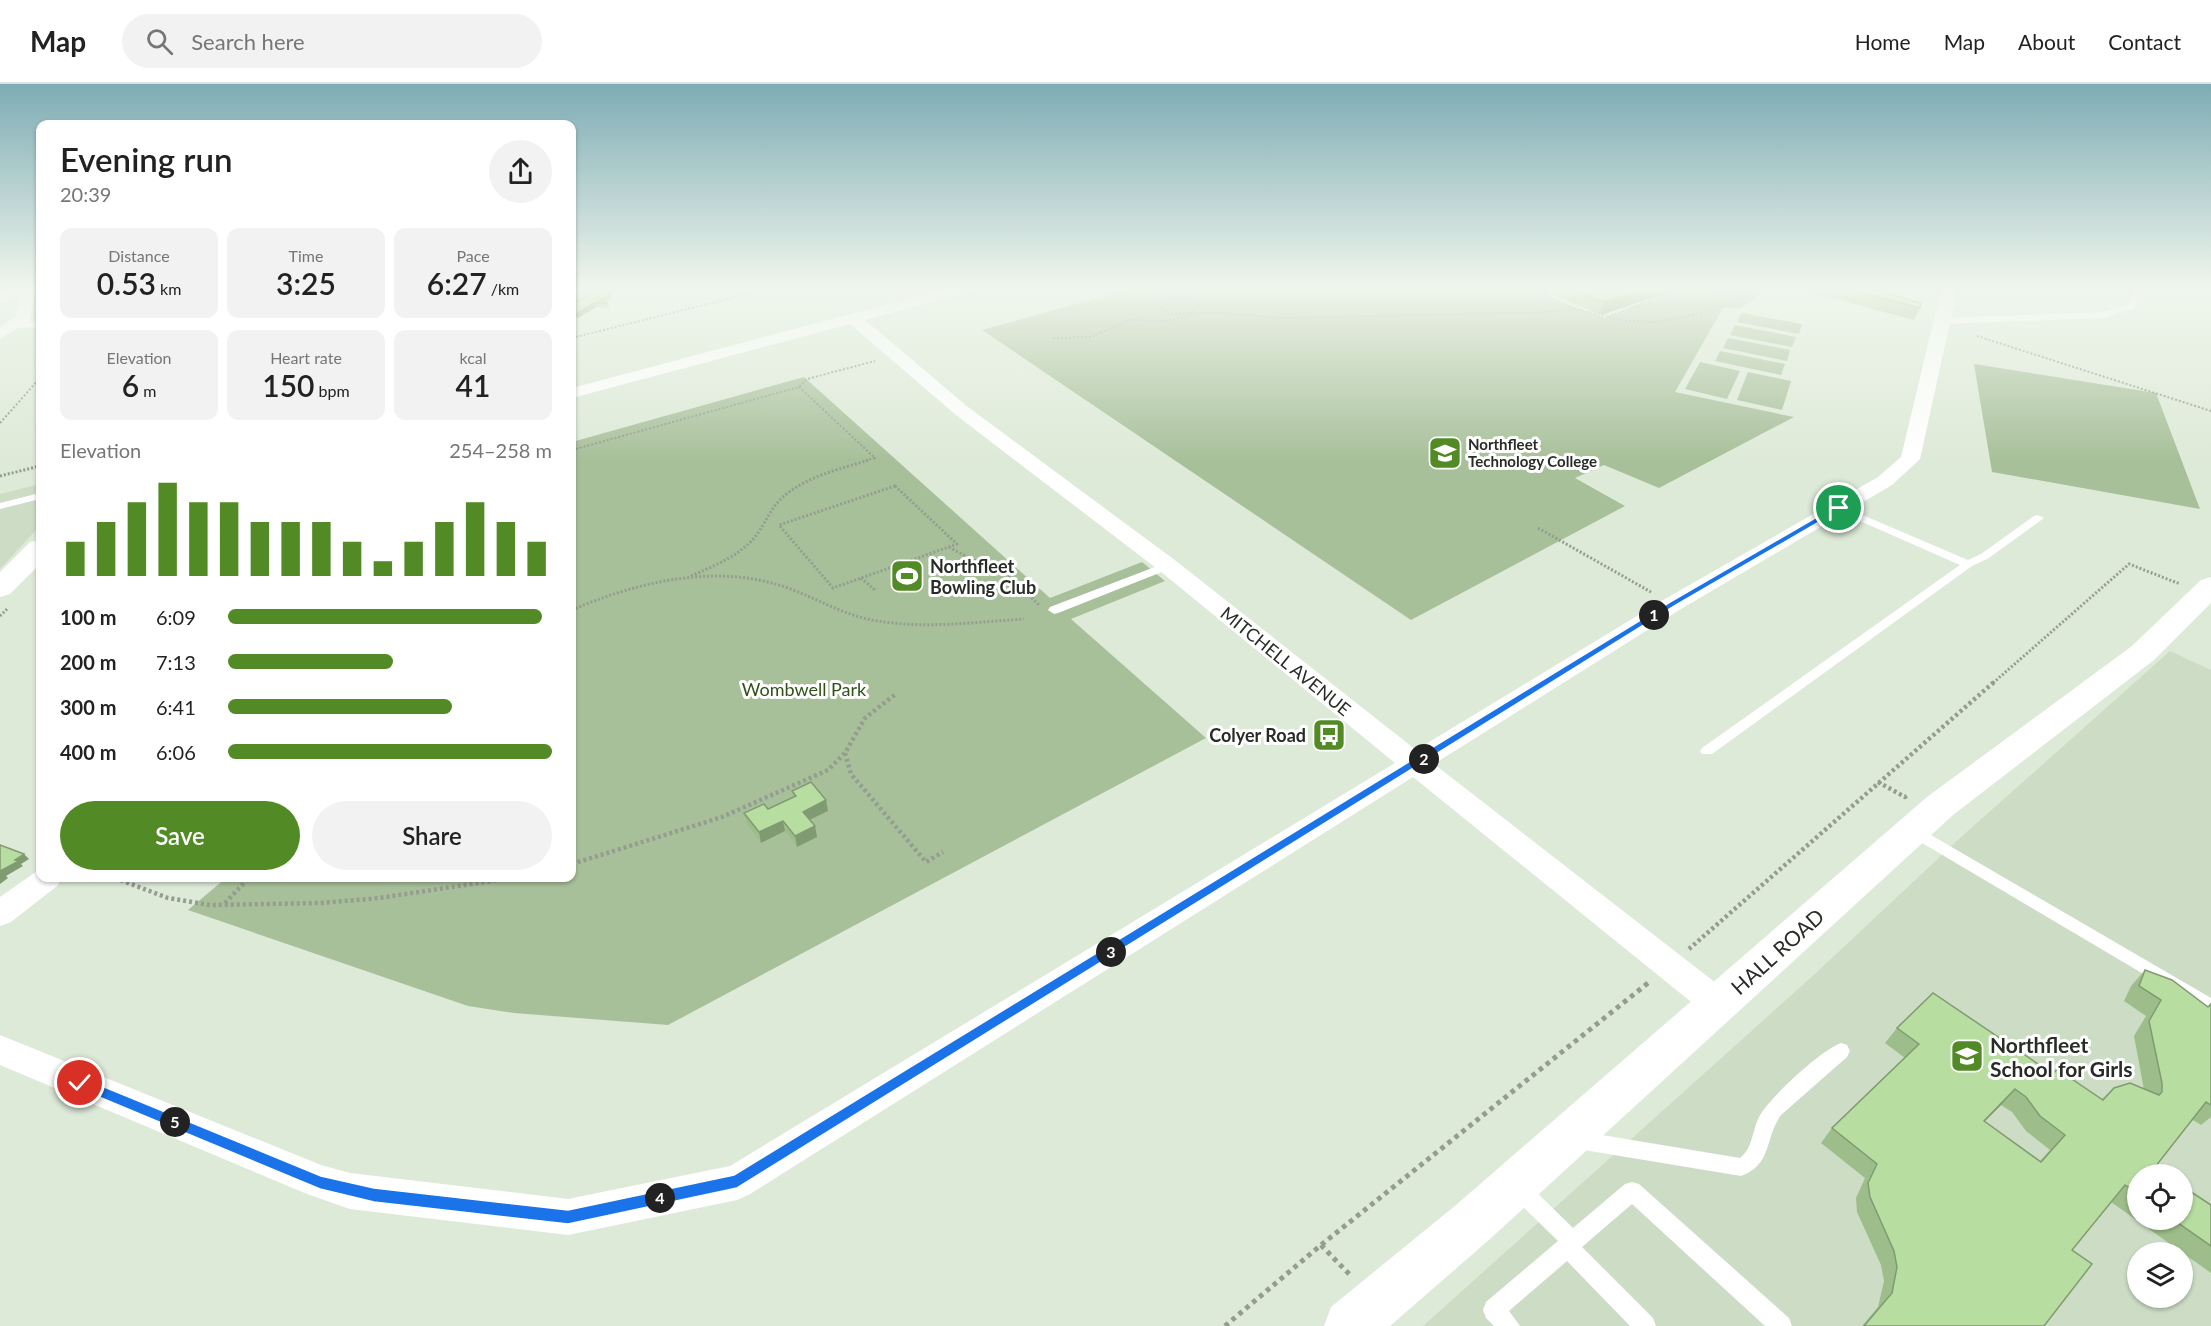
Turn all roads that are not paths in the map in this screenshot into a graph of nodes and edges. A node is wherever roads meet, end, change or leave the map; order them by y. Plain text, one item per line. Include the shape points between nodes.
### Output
1 (758, 344) edge
2 (883, 344) edge
3 (1937, 344) edge
4 (576, 392) edge
5 (36, 497) edge
6 (0, 506) edge
7 (1839, 508) junction
8 (2038, 518) dead end
9 (36, 552) edge
10 (1968, 564) junction
11 (1168, 566) junction
12 (0, 588) edge
13 (2208, 590) edge
14 (1054, 610) road end
15 (1707, 751) dead end
16 (1415, 765) junction
17 (1912, 831) junction
18 (42, 882) edge
19 (0, 914) edge
20 (1718, 1004) junction
21 (2211, 1007) edge
22 (0, 1050) edge
23 (1841, 1051) dead end
24 (1567, 1137) junction
25 (1514, 1185) junction
26 (1570, 1243) junction
27 (1350, 1326) edge
28 (1509, 1326) edge
29 (1645, 1326) edge
30 (1781, 1326) edge

1 - 4 street
2 - 11 street, MITCHELL AVENUE via 962,411
3 - 7 street via 1910,459 1885,481
5 - 6 lane
7 - 10 lane
7 - 16 street via 1673,604
8 - 10 lane
9 - 12 street
10 - 15 lane
11 - 14 lane
11 - 16 street, MITCHELL AVENUE
13 - 17 street, HALL ROAD via 2144,653
16 - 20 street, MITCHELL AVENUE
16 - 22 street via 737,1182 568,1217 336,1188
17 - 20 street, HALL ROAD
17 - 21 lane
18 - 19 street
20 - 24 street, HALL ROAD
23 - 24 lane via 1768,1118 1757,1156 1741,1167
24 - 25 street, HALL ROAD
25 - 26 lane
25 - 27 street, HALL ROAD
26 - 28 lane via 1494,1310
26 - 29 lane
26 - 30 lane via 1632,1191

